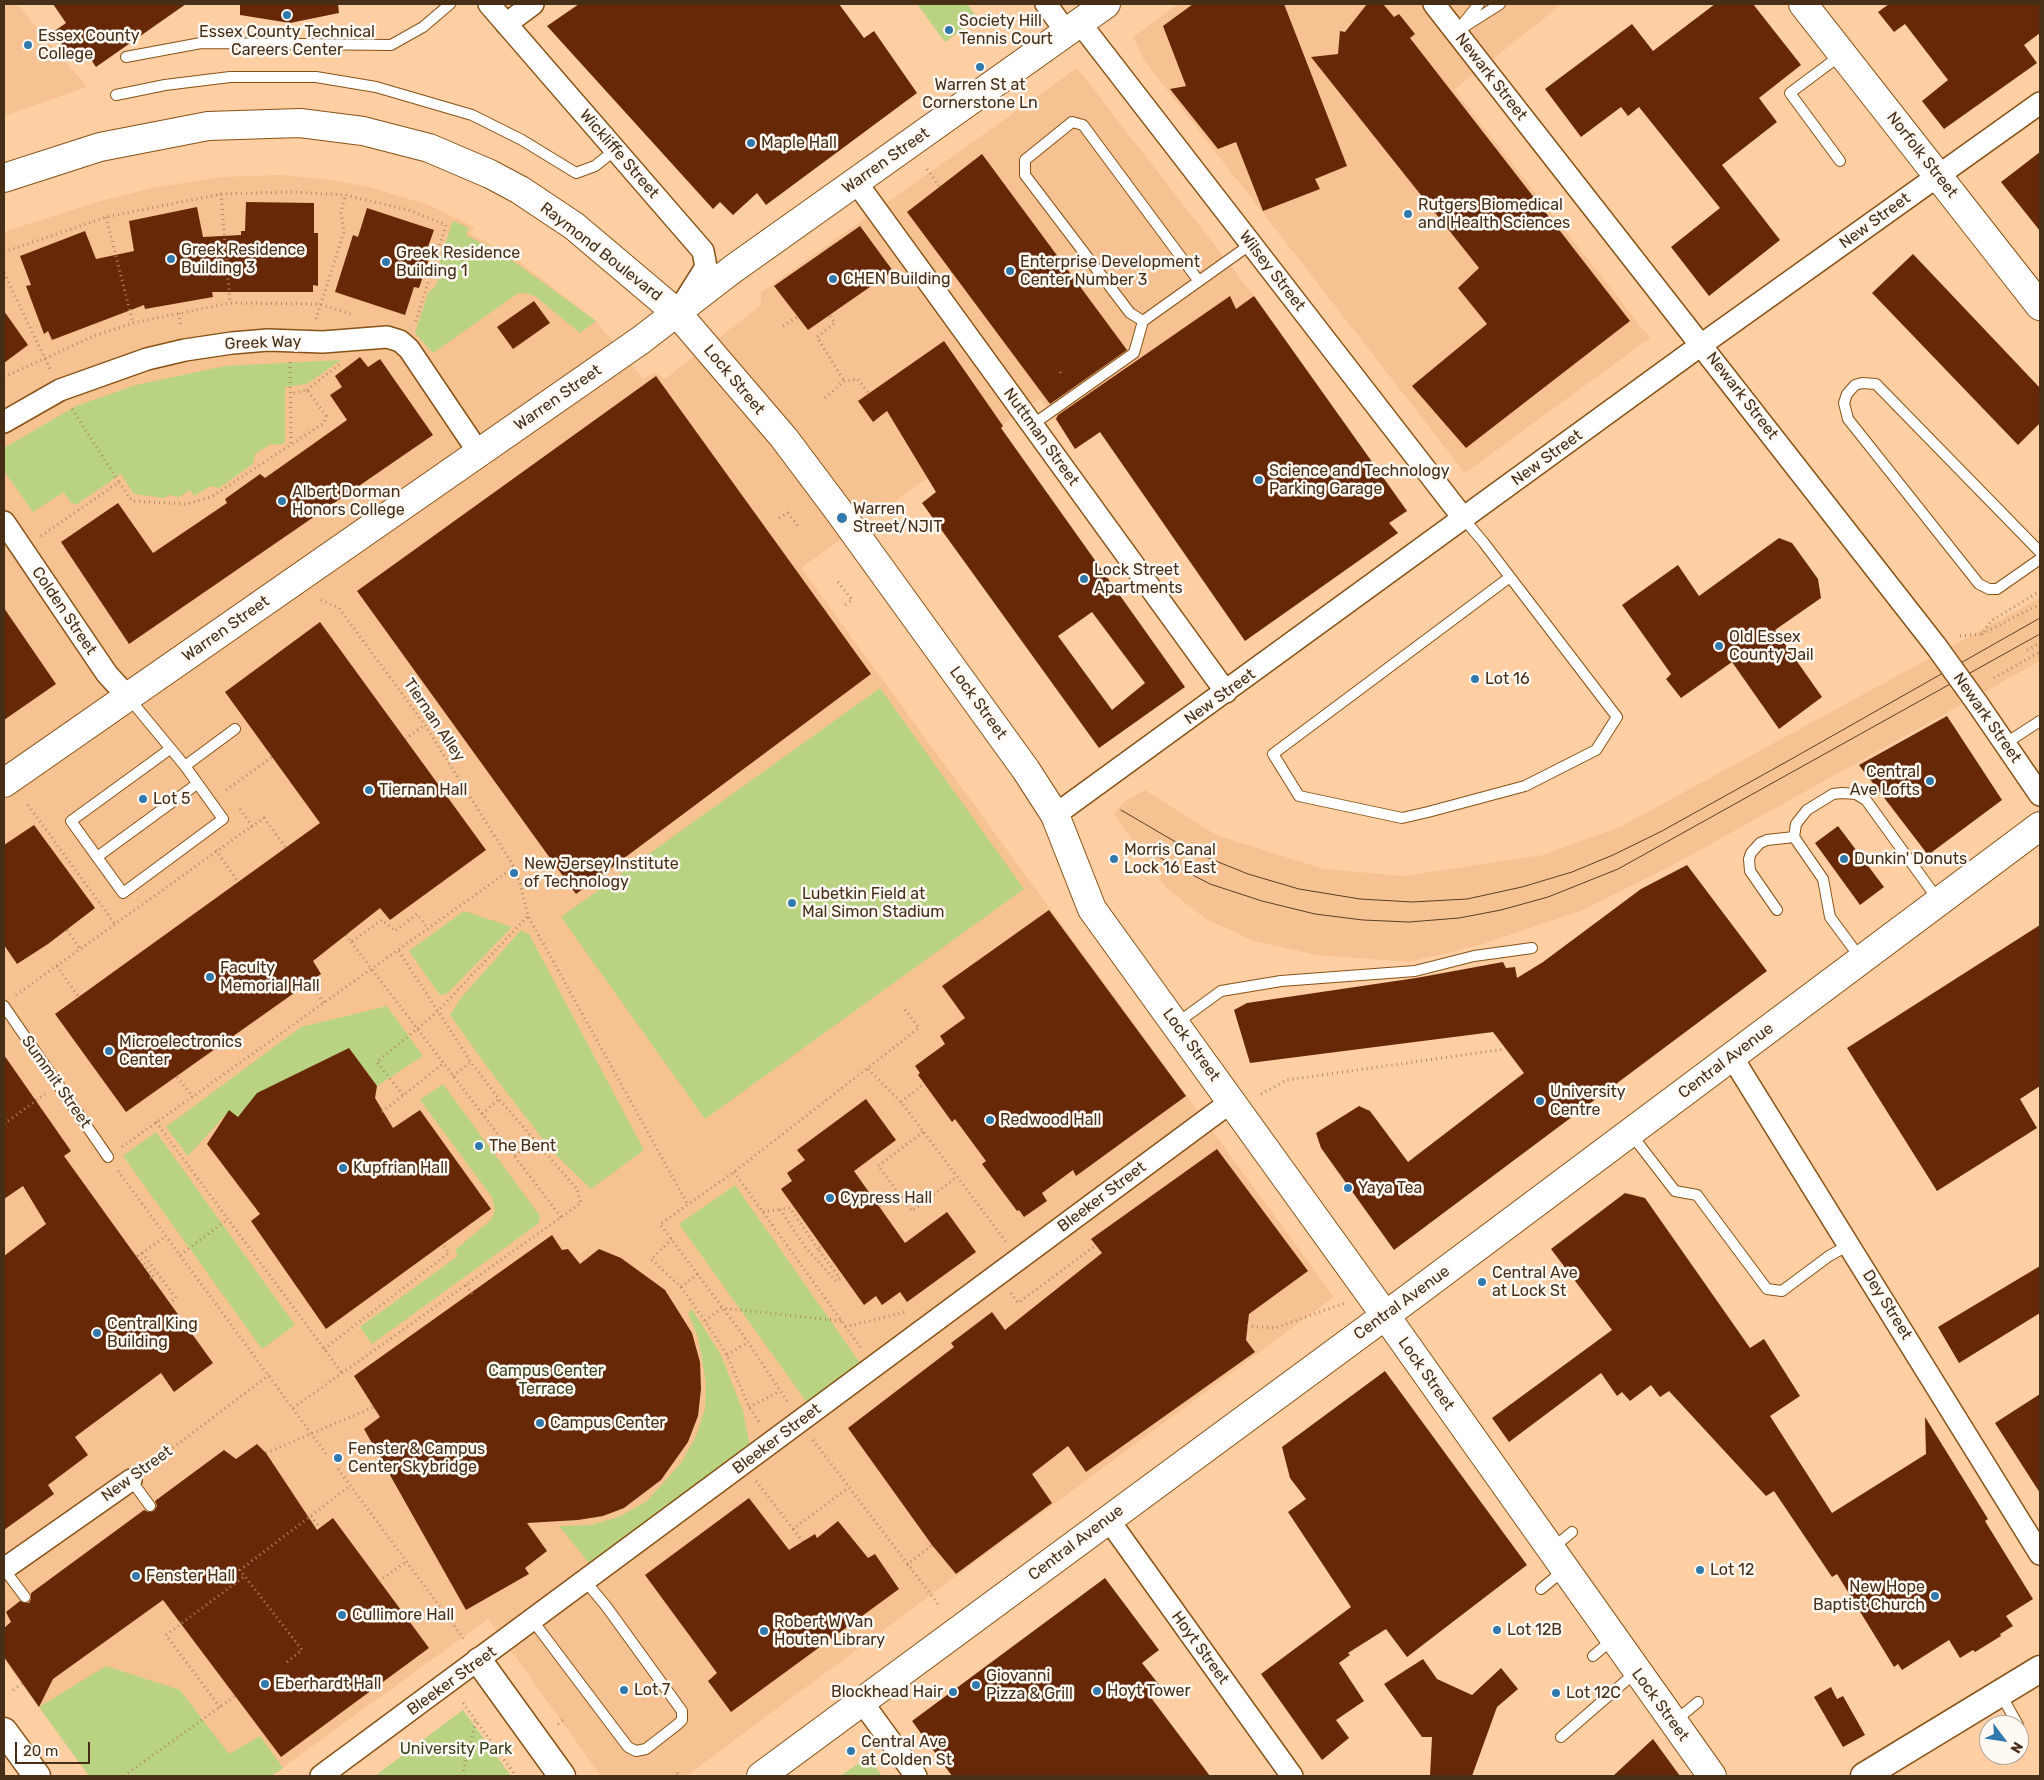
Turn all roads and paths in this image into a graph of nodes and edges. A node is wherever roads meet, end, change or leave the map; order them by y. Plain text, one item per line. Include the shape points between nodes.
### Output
1 (450, 4) edge
2 (489, 4) edge
3 (534, 4) edge
4 (1046, 4) edge
5 (1106, 4) edge
6 (1434, 4) edge
7 (1479, 4) edge
8 (1500, 4) edge
9 (1802, 4) edge
10 (506, 24) junction
11 (1073, 28) junction
12 (1456, 32) junction
13 (1842, 54) junction
14 (126, 58) dead end
15 (116, 96) dead end
16 (2040, 102) edge
17 (615, 150) junction
18 (1840, 161) dead end
19 (927, 169) dead end
20 (1938, 176) junction
21 (4, 178) edge
22 (856, 182) junction
23 (939, 186) dead end
24 (220, 194) junction
25 (345, 195) junction
26 (106, 217) junction
27 (1251, 244) junction
28 (4, 252) edge
29 (4, 273) edge
30 (1198, 280) junction
31 (230, 303) dead end
32 (2040, 306) edge
33 (677, 313) junction
34 (830, 316) dead end
35 (797, 317) dead end
36 (1143, 321) junction
37 (316, 322) dead end
38 (133, 323) dead end
39 (783, 326) dead end
40 (412, 328) dead end
41 (1701, 345) junction
42 (290, 356) dead end
43 (346, 360) dead end
44 (844, 381) junction
45 (60, 390) junction
46 (307, 390) junction
47 (290, 394) junction
48 (869, 394) dead end
49 (826, 398) dead end
50 (4, 422) edge
51 (1032, 425) junction
52 (291, 447) junction
53 (479, 453) junction
54 (119, 482) junction
55 (779, 518) dead end
56 (1464, 519) junction
57 (4, 522) edge
58 (800, 529) dead end
59 (22, 548) junction
60 (2040, 552) edge
61 (2040, 559) edge
62 (1510, 576) junction
63 (838, 582) dead end
64 (2040, 591) edge
65 (321, 600) dead end
66 (846, 604) dead end
67 (2040, 604) edge
68 (1982, 634) junction
69 (1960, 636) dead end
70 (2040, 643) edge
71 (2027, 650) dead end
72 (2040, 652) edge
73 (1994, 678) dead end
74 (1226, 692) junction
75 (128, 697) junction
76 (2040, 721) edge
77 (425, 725) junction
78 (235, 729) dead end
79 (405, 739) dead end
80 (2006, 743) junction
81 (170, 749) junction
82 (201, 755) junction
83 (272, 757) dead end
84 (185, 766) junction
85 (4, 783) edge
86 (197, 784) junction
87 (226, 790) junction
88 (2040, 795) edge
89 (231, 797) dead end
90 (237, 804) dead end
91 (28, 805) dead end
92 (1055, 815) junction
93 (252, 826) junction
94 (2040, 826) edge
95 (203, 834) junction
96 (1794, 837) junction
97 (286, 848) dead end
98 (216, 852) junction
99 (97, 857) junction
100 (514, 867) junction
101 (238, 882) dead end
102 (1940, 902) junction
103 (1777, 910) dead end
104 (528, 916) junction
105 (115, 924) junction
106 (428, 929) junction
107 (67, 930) dead end
108 (346, 935) dead end
109 (351, 942) junction
110 (1532, 948) dead end
111 (80, 949) junction
112 (398, 950) junction
113 (1862, 960) junction
114 (57, 966) junction
115 (372, 968) junction
116 (309, 981) dead end
117 (78, 996) dead end
118 (8, 1002) edge
119 (324, 1003) junction
120 (903, 1007) dead end
121 (437, 1012) junction
122 (1176, 1024) junction
123 (416, 1027) junction
124 (1505, 1049) dead end
125 (1732, 1058) junction
126 (471, 1062) junction
127 (444, 1063) junction
128 (868, 1069) junction
129 (453, 1076) junction
130 (177, 1077) dead end
131 (924, 1084) dead end
132 (58, 1085) junction
133 (1261, 1094) dead end
134 (403, 1095) junction
135 (193, 1097) junction
136 (499, 1099) junction
137 (1232, 1101) junction
138 (901, 1102) junction
139 (382, 1112) dead end
140 (482, 1114) junction
141 (156, 1122) junction
142 (4, 1124) edge
143 (924, 1132) junction
144 (1630, 1132) junction
145 (533, 1140) junction
146 (515, 1156) junction
147 (108, 1157) junction
148 (734, 1172) junction
149 (957, 1177) junction
150 (898, 1192) junction
151 (688, 1205) junction
152 (880, 1206) dead end
153 (780, 1209) junction
154 (763, 1212) junction
155 (561, 1217) junction
156 (228, 1219) junction
157 (660, 1224) dead end
158 (166, 1236) junction
159 (672, 1239) dead end
160 (443, 1244) dead end
161 (1849, 1245) junction
162 (1096, 1246) dead end
163 (142, 1253) junction
164 (180, 1255) junction
165 (1019, 1259) junction
166 (698, 1274) dead end
167 (997, 1275) junction
168 (150, 1278) dead end
169 (466, 1285) junction
170 (680, 1287) junction
171 (472, 1294) dead end
172 (1346, 1302) dead end
173 (169, 1303) dead end
174 (909, 1312) dead end
175 (1385, 1315) junction
176 (705, 1321) junction
177 (841, 1321) junction
178 (1247, 1326) dead end
179 (845, 1327) junction
180 (748, 1342) dead end
181 (324, 1349) junction
182 (727, 1355) junction
183 (874, 1367) junction
184 (342, 1374) junction
185 (269, 1375) junction
186 (780, 1391) dead end
187 (374, 1407) dead end
188 (749, 1407) junction
189 (293, 1408) junction
190 (311, 1432) junction
191 (773, 1442) junction
192 (266, 1453) dead end
193 (327, 1455) dead end
194 (338, 1469) dead end
195 (131, 1480) junction
196 (756, 1481) dead end
197 (350, 1486) junction
198 (848, 1488) dead end
199 (150, 1506) dead end
200 (311, 1516) junction
201 (1108, 1519) junction
202 (320, 1528) dead end
203 (793, 1529) junction
204 (1572, 1532) dead end
205 (802, 1542) dead end
206 (932, 1546) dead end
207 (2040, 1554) edge
208 (1557, 1560) junction
209 (406, 1562) junction
210 (907, 1565) dead end
211 (4, 1569) edge
212 (245, 1576) junction
213 (379, 1581) dead end
214 (586, 1582) junction
215 (1541, 1589) dead end
216 (25, 1597) dead end
217 (533, 1621) junction
218 (479, 1661) junction
219 (287, 1662) dead end
220 (2040, 1668) edge
221 (1636, 1672) junction
222 (22, 1683) dead end
223 (13, 1690) dead end
224 (2000, 1692) junction
225 (235, 1696) dead end
226 (862, 1702) junction
227 (1698, 1702) dead end
228 (463, 1703) dead end
229 (220, 1707) junction
230 (2013, 1715) edge
231 (564, 1719) dead end
232 (476, 1720) junction
233 (1673, 1723) junction
234 (558, 1724) dead end
235 (4, 1731) edge
236 (1561, 1737) dead end
237 (37, 1776) edge
238 (124, 1776) edge
239 (321, 1776) edge
240 (463, 1776) edge
241 (516, 1776) edge
242 (562, 1776) edge
243 (761, 1776) edge
244 (916, 1776) edge
245 (1292, 1776) edge
246 (1712, 1776) edge
247 (1864, 1776) edge

1 - 14 lane via 423,27 391,45 201,43
2 - 10 street, Wickliffe Street
3 - 10 street
4 - 11 street, Wilsey Street
5 - 11 main road, Warren Street
6 - 12 street, Newark Street
7 - 12 lane
8 - 12 lane
9 - 13 main road, Norfolk Street
10 - 17 street, Wickliffe Street
11 - 22 main road, Warren Street
11 - 27 street, Wilsey Street
12 - 41 street, Newark Street
13 - 18 lane via 1790,93
13 - 20 main road, Norfolk Street
15 - 17 lane via 165,85 230,77 316,77 376,87 472,115 576,172 595,166
16 - 20 street, New Street
17 - 33 street, Wickliffe Street via 703,251 706,267
19 - 23 path
20 - 32 main road, Norfolk Street
20 - 41 street, New Street
21 - 33 main road, Raymond Boulevard via 100,146 208,126 300,123 363,131 429,148 520,190 574,226
22 - 33 main road, Warren Street
22 - 51 street, Nuttman Street
24 - 25 path via 291,192
24 - 26 path
24 - 31 path
25 - 37 path via 341,213 344,232
25 - 40 path via 409,210 446,225
26 - 28 path
26 - 38 path
27 - 30 lane
27 - 56 street, Wilsey Street
29 - 45 path
30 - 36 lane
30 - 36 lane via 1083,125 1072,122 1025,160 1025,175 1130,313
33 - 53 main road, Warren Street
33 - 92 main road, Lock Street via 784,438 1020,762
34 - 44 path via 835,324 817,337
35 - 39 path
36 - 51 lane via 1134,353
41 - 56 street, New Street
41 - 80 street, Newark Street, bridge via 1936,646
42 - 47 path
43 - 46 path
44 - 48 path via 858,379
44 - 49 path
45 - 50 street, Greek Way
45 - 53 street, Greek Way via 147,359 185,350 250,341 323,342 387,337 400,341 409,349
45 - 54 path
46 - 47 path
46 - 52 path via 326,416 324,423
47 - 52 path
51 - 74 street, Nuttman Street
52 - 54 path via 211,496 187,504 132,501
53 - 75 main road, Warren Street
54 - 59 path
55 - 58 path via 788,513
56 - 62 lane
56 - 74 street, New Street
57 - 59 street, Colden Street
59 - 75 street, Colden Street via 107,674
60 - 61 lane via 1876,384 1854,385 1844,402 1848,419 1979,584 1997,589
62 - 62 lane via 1617,717 1596,750 1525,786 1402,818 1299,796 1273,754
63 - 66 path via 852,600
64 - 68 path via 1991,621
65 - 77 path, Tiernan Alley via 339,608
67 - 68 path
68 - 69 path
70 - 71 path
72 - 73 path
74 - 92 street, New Street
75 - 81 lane
75 - 85 main road, Warren Street
76 - 80 lane
77 - 79 path
77 - 100 path, Tiernan Alley
78 - 82 lane
80 - 88 street, Newark Street
81 - 84 lane
81 - 99 lane via 71,821
82 - 84 lane
82 - 87 path
83 - 87 path
84 - 86 lane
86 - 95 lane via 224,819
86 - 99 lane
87 - 89 path
90 - 93 path
91 - 105 path
92 - 122 main road, Lock Street via 1092,909
93 - 97 path via 264,818
93 - 98 path
94 - 102 main road, Central Avenue
95 - 98 path
95 - 99 lane via 123,893
96 - 102 lane via 1796,824 1807,810 1833,794 1856,794 1875,809
96 - 103 lane via 1760,843 1749,859 1750,871
96 - 113 lane via 1823,879 1830,917
98 - 101 path
98 - 105 path
100 - 104 path, Tiernan Alley
100 - 106 path
102 - 113 main road, Central Avenue
104 - 121 path
104 - 151 path, Tiernan Alley
105 - 111 path
106 - 109 path via 417,914 395,931 382,920
106 - 112 path
107 - 111 path
108 - 109 path
109 - 115 path
110 - 122 lane via 1474,956 1415,971 1281,982 1221,991
111 - 114 path
112 - 115 path
112 - 121 path
113 - 125 main road, Central Avenue
114 - 117 path
114 - 118 path
115 - 119 path
115 - 123 path
116 - 119 path
118 - 132 lane, Summit Street
119 - 135 path
120 - 128 path via 919,1028
121 - 123 path
121 - 126 path
122 - 137 main road, Lock Street
123 - 127 path
123 - 134 path via 377,1062
124 - 133 path via 1287,1080
125 - 144 main road, Central Avenue
125 - 161 street, Dey Street
126 - 129 path
126 - 136 path
127 - 129 path
127 - 134 path
128 - 138 path
128 - 148 path
129 - 140 path
130 - 135 path
131 - 138 path
132 - 142 path
132 - 147 lane, Summit Street
134 - 139 path
135 - 141 path
136 - 140 path
136 - 145 path
137 - 165 street, Bleeker Street
137 - 175 main road, Lock Street
138 - 143 path
140 - 146 path
141 - 147 path
141 - 156 path
143 - 149 path
143 - 150 path via 878,1166
144 - 161 lane via 1675,1191 1697,1194 1767,1289 1782,1291
144 - 175 main road, Central Avenue
145 - 146 path
145 - 155 path via 577,1189 582,1203
146 - 155 path
147 - 158 path
148 - 151 path
148 - 154 path
149 - 150 path via 912,1211
149 - 165 path
150 - 152 path
151 - 157 path
153 - 153 path via 790,1208 840,1278 836,1281 805,1247
153 - 154 path
154 - 177 path
155 - 169 path
156 - 164 path
156 - 181 path
158 - 163 path
158 - 164 path
159 - 170 path via 651,1259
160 - 181 path via 449,1253
161 - 207 street, Dey Street
162 - 167 path via 1018,1303
163 - 168 path via 138,1256 154,1277
163 - 173 path via 176,1298
164 - 185 path
165 - 167 street, Bleeker Street
166 - 170 path
167 - 183 street, Bleeker Street
169 - 171 path
169 - 184 path
170 - 176 path
172 - 178 path via 1275,1328
174 - 179 path
175 - 201 main road, Central Avenue
175 - 208 main road, Lock Street
176 - 177 path via 722,1308
176 - 182 path
177 - 179 path
179 - 183 path
180 - 182 path
181 - 184 path
182 - 188 path
183 - 191 street, Bleeker Street
184 - 189 path
185 - 189 path
185 - 195 path, New Street
186 - 188 path
187 - 190 path
188 - 191 path
189 - 190 path
190 - 192 path
190 - 193 path
191 - 214 street, Bleeker Street
194 - 197 path
195 - 199 lane
195 - 211 street, New Street
196 - 203 path
197 - 200 path
197 - 209 path
198 - 203 path
200 - 202 path
200 - 212 path via 240,1570
201 - 226 main road, Central Avenue
201 - 245 street, Hoyt Street
203 - 205 path
204 - 208 lane
206 - 210 path
208 - 215 lane
208 - 221 main road, Lock Street via 1603,1648
209 - 213 path
209 - 218 path
211 - 216 lane
212 - 219 path via 302,1650
212 - 229 path via 166,1635
214 - 217 street, Bleeker Street
214 - 217 lane via 682,1711 682,1720 646,1749 636,1751 628,1747
217 - 218 street, Bleeker Street
218 - 239 street, Bleeker Street
218 - 242 street
220 - 224 street
221 - 233 main road, Lock Street
221 - 236 lane
222 - 223 path
224 - 230 lane
224 - 247 street
225 - 229 path
226 - 243 main road, Central Avenue
226 - 244 street
227 - 233 lane
228 - 232 path
229 - 238 path
231 - 234 path
232 - 240 path
232 - 241 path
233 - 246 main road, Lock Street
235 - 237 street

